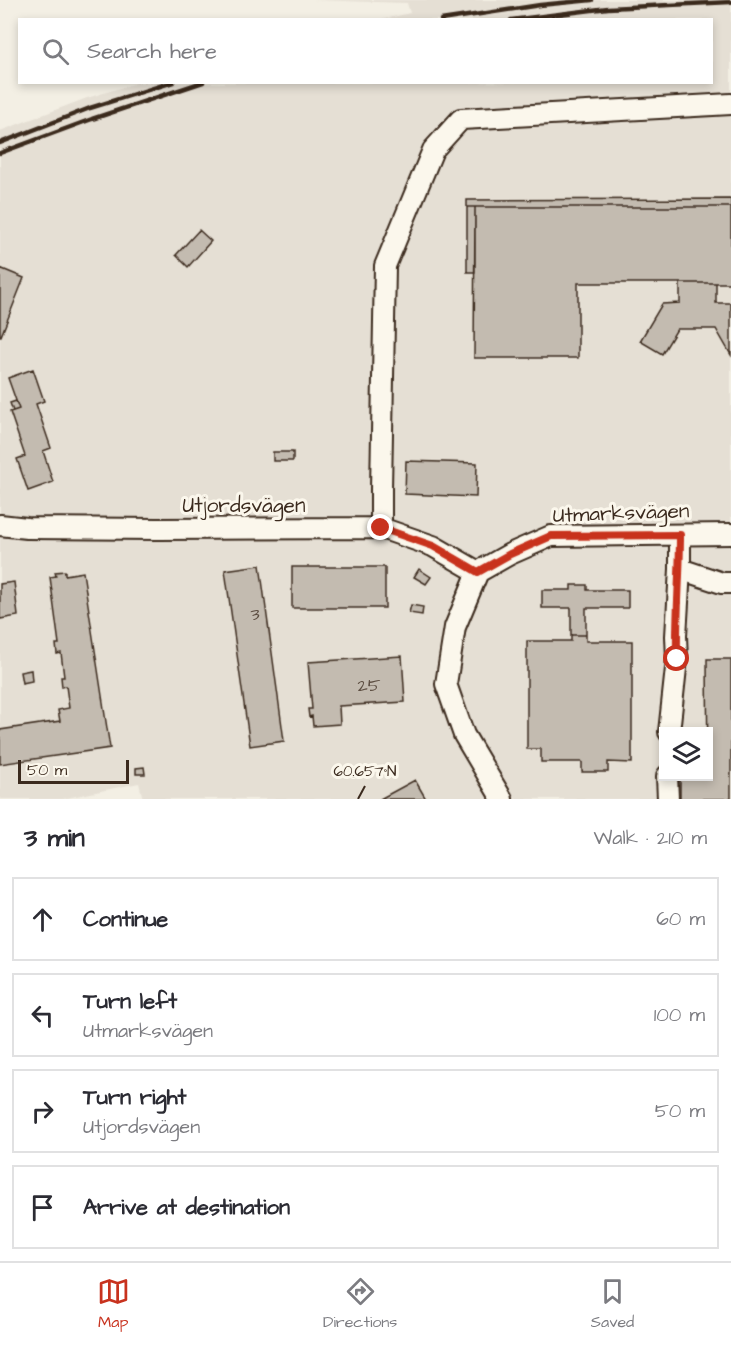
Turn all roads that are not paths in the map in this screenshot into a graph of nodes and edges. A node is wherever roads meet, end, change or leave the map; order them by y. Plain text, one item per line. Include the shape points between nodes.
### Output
1 (731, 104) edge
2 (0, 525) edge
3 (381, 528) junction
4 (731, 534) edge
5 (680, 535) junction
6 (680, 569) junction
7 (478, 572) junction
8 (731, 583) edge
9 (670, 727) edge
10 (667, 781) edge
11 (502, 799) edge
12 (668, 799) edge

1 - 3 street via 462,119 434,150 385,266
2 - 3 street, Utjordsvägen
3 - 7 street, Utjordsvägen via 433,546
4 - 5 street, Utmarksvägen
5 - 6 street
5 - 7 street, Utmarksvägen via 551,536
6 - 8 street
6 - 9 street
7 - 11 street via 455,627 446,684 464,735
10 - 12 street

